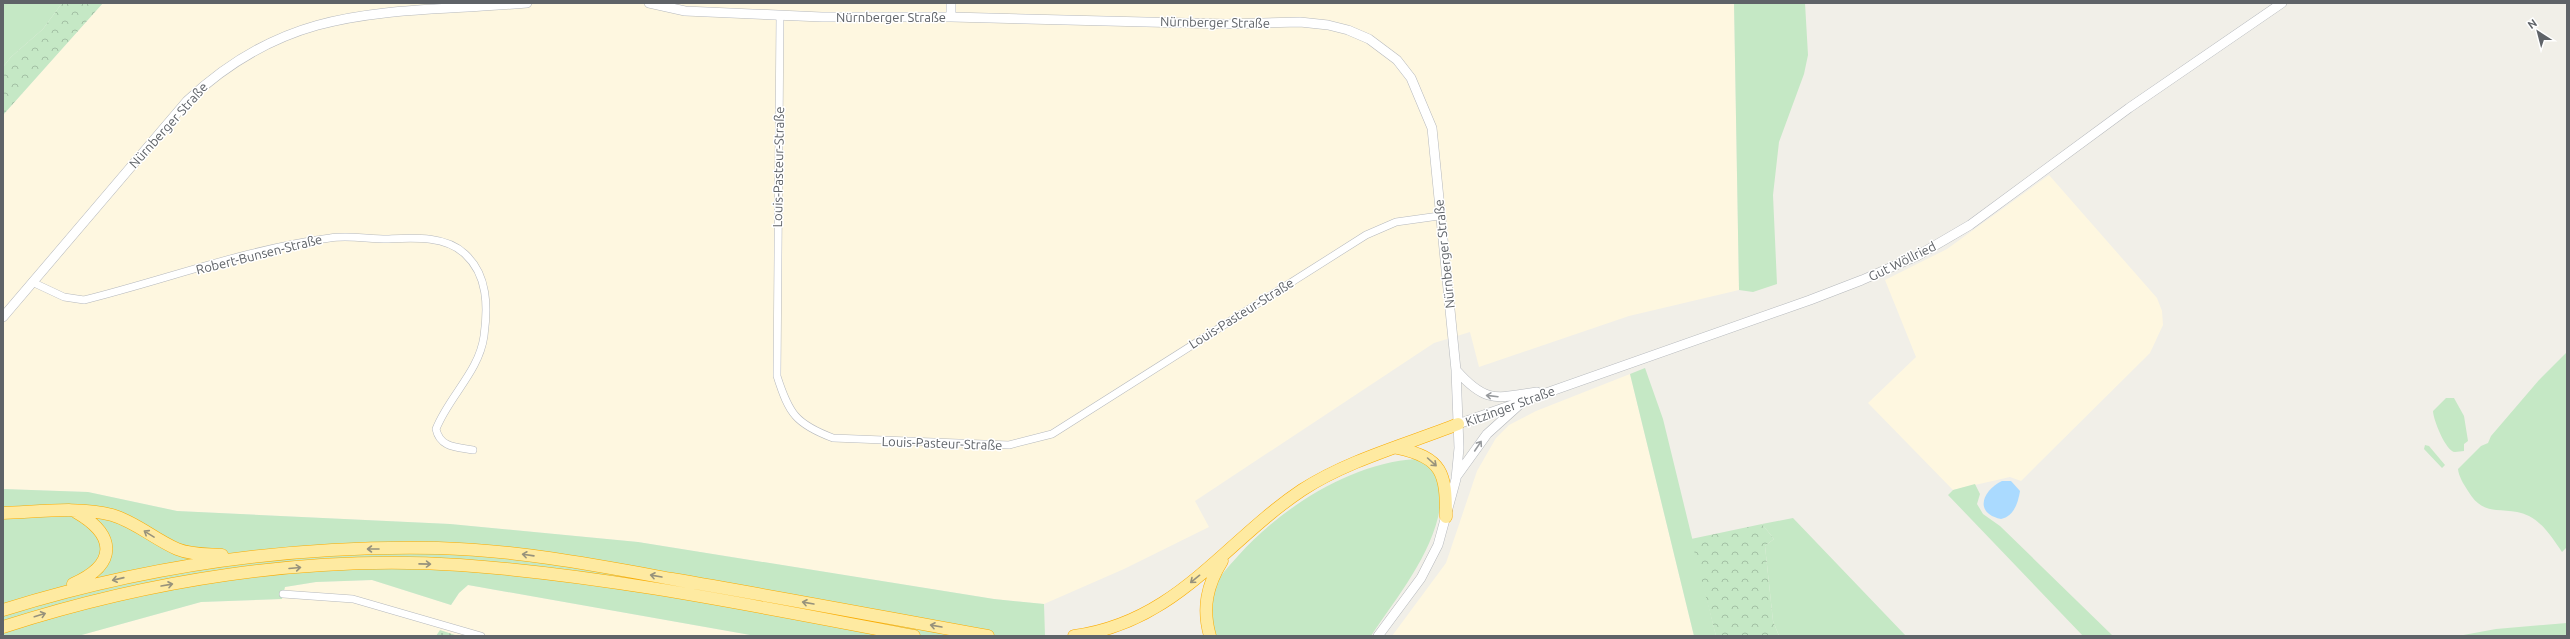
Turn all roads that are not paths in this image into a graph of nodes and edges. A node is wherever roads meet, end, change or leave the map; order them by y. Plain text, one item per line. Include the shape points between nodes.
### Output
1 (528, 3) edge
2 (649, 3) edge
3 (951, 3) edge
4 (2282, 3) edge
5 (780, 15) junction
6 (951, 17) junction
7 (1439, 216) junction
8 (32, 282) junction
9 (3, 317) edge
10 (1646, 358) joint
11 (1456, 370) junction
12 (1558, 389) junction
13 (1525, 401) junction
14 (1458, 424) junction
15 (1397, 448) junction
16 (473, 450) dead end
17 (1456, 478) junction
18 (75, 512) junction
19 (3, 513) edge
20 (1446, 517) junction
21 (1226, 554) junction
22 (253, 556) junction
23 (283, 594) dead end
24 (40, 598) junction
25 (3, 610) edge
26 (3, 627) edge
27 (481, 636) edge
28 (914, 636) edge
29 (988, 636) edge
30 (1074, 636) edge
31 (1210, 636) edge
32 (1378, 636) edge

1 - 8 street, Nürnberger Straße via 375,10 334,16 275,34 226,65 203,84
2 - 5 street, Nürnberger Straße via 685,11
3 - 6 street
4 - 10 street, Gut Wöllried via 2129,108 1970,225 1917,256 1862,280
5 - 6 street, Nürnberger Straße
5 - 7 street, Louis-Pasteur-Straße via 777,376 786,405 791,411 807,428 833,438 1009,445 1052,434 1366,235 1396,222
6 - 7 street, Nürnberger Straße via 1226,24 1300,22 1328,25 1355,33 1369,39 1397,60 1411,78 1426,109 1432,128
7 - 11 street, Nürnberger Straße
8 - 9 street, Nürnberger Straße
8 - 16 street, Robert-Bunsen-Straße via 64,297 84,300 238,258 331,237 415,237 447,244 465,253 477,269 484,284 486,311 479,355 436,429 438,437 447,446
10 - 12 street, Kitzinger Straße
12 -> 11 street via 1491,397 1478,392
11 - 14 street, Nürnberger Straße
12 - 13 street, Kitzinger Straße
13 - 14 street, Kitzinger Straße
17 -> 13 street via 1487,434
14 - 15 highway
14 - 17 street, Kitzinger Straße
15 -> 20 highway via 1421,454 1431,459 1440,469 1445,481
15 - 21 highway via 1334,472 1303,490 1275,510
17 - 20 street, Kitzinger Straße
18 - 19 highway
22 -> 18 highway via 178,550 128,521 112,515
18 - 24 highway via 99,528 105,538 107,549 103,562 87,578
20 - 32 street, Kitzinger Straße via 1430,563
21 -> 30 highway via 1158,607 1125,624 1097,633
21 - 31 highway via 1208,591 1206,622
22 -> 24 highway via 152,572
29 -> 22 highway via 695,582 523,554 440,548 365,549
23 - 27 street via 353,599
24 - 25 highway
26 -> 28 highway via 88,602 213,577 341,565 425,564 459,565 613,582

